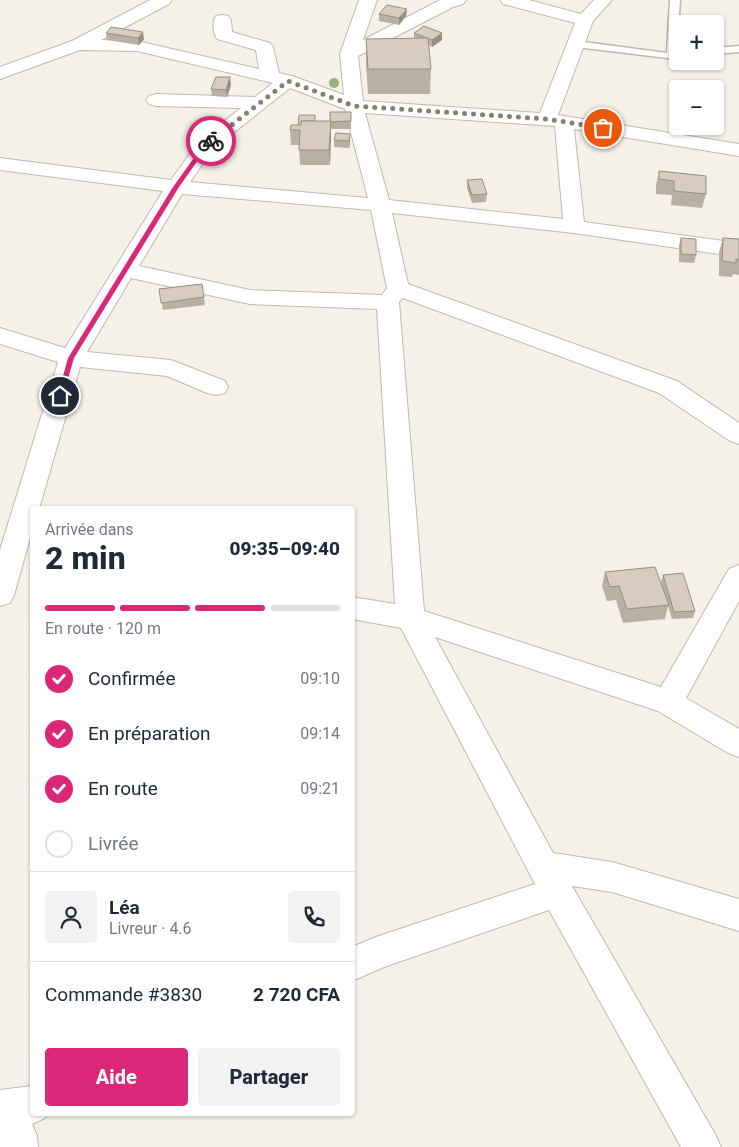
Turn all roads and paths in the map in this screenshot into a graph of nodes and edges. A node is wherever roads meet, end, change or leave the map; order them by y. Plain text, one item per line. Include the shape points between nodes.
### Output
1 (163, 0) edge
2 (368, 0) edge
3 (457, 0) edge
4 (509, 0) edge
5 (603, 0) edge
6 (676, 0) edge
7 (676, 15) edge
8 (222, 20) dead end
9 (585, 20) junction
10 (78, 44) junction
11 (576, 44) junction
12 (739, 49) edge
13 (724, 50) edge
14 (349, 54) junction
15 (669, 56) edge
16 (0, 73) edge
17 (279, 79) junction
18 (156, 100) dead end
19 (260, 103) junction
20 (354, 106) junction
21 (555, 121) junction
22 (739, 150) edge
23 (0, 164) edge
24 (176, 187) junction
25 (380, 205) junction
26 (574, 226) junction
27 (739, 250) edge
28 (126, 270) junction
29 (393, 295) junction
30 (0, 336) edge
31 (71, 358) junction
32 (216, 387) dead end
33 (739, 435) edge
34 (30, 506) edge
35 (30, 506) edge
36 (13, 568) edge
37 (739, 576) edge
38 (0, 595) edge
39 (355, 609) edge
40 (410, 618) junction
41 (668, 702) junction
42 (739, 744) edge
43 (550, 879) junction
44 (739, 915) edge
45 (355, 963) edge
46 (30, 1105) edge
47 (0, 1110) edge
48 (19, 1147) edge
49 (702, 1147) edge

1 - 10 street
2 - 14 street
3 - 14 street
4 - 9 street
5 - 9 street
6 - 7 lane
8 - 17 street via 223,35 264,47
9 - 11 street
10 - 16 street
10 - 17 street via 137,46
11 - 15 lane
11 - 21 street
12 - 13 lane
14 - 20 street
17 - 19 street
17 - 20 street
18 - 19 street
19 - 24 street via 206,145
20 - 21 street
20 - 25 street
21 - 22 street
21 - 26 street
23 - 24 street
24 - 25 street
24 - 28 street
25 - 26 street
25 - 29 street
26 - 27 street
28 - 29 street via 250,297
28 - 31 street
29 - 33 street via 668,387
29 - 40 street
30 - 31 street
31 - 32 street via 171,368
31 - 34 street
35 - 36 street
36 - 38 street
37 - 41 street
39 - 40 street
40 - 41 street
40 - 43 street
41 - 42 street
43 - 44 street via 612,877
43 - 45 street
43 - 49 street
46 - 47 street
47 - 48 street via 18,1136

